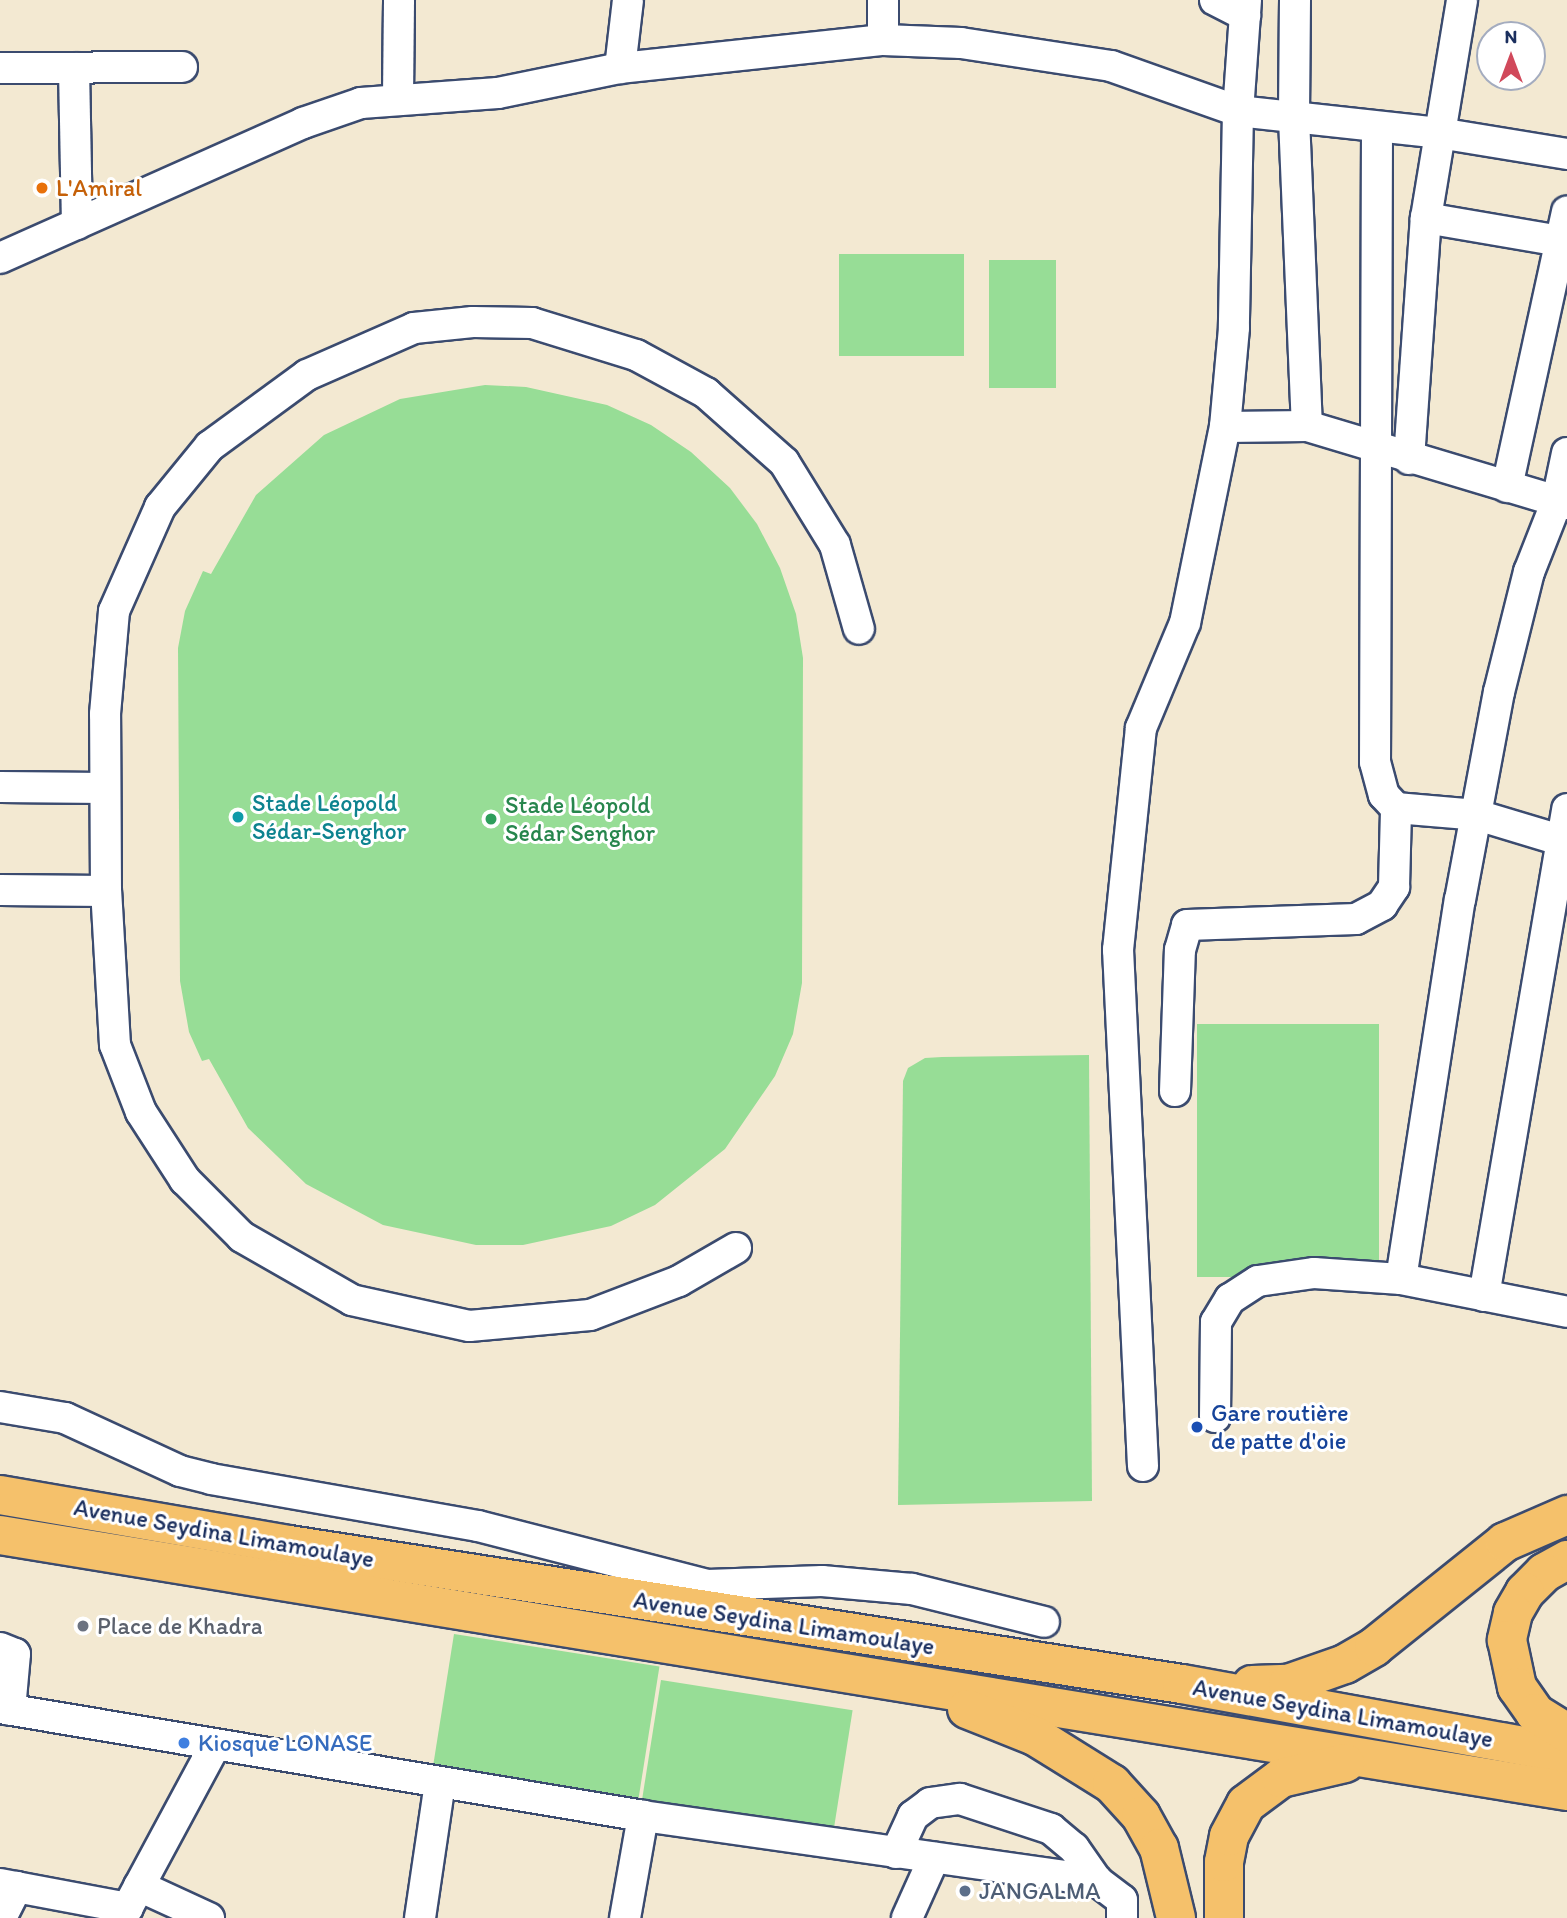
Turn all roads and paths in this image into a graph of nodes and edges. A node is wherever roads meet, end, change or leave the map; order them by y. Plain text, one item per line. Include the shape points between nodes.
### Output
1 (399, 0) edge
2 (628, 0) edge
3 (883, 0) edge
4 (1215, 0) edge
5 (1295, 0) edge
6 (1462, 0) edge
7 (1245, 7) edge
8 (883, 40) junction
9 (182, 67) dead end
10 (0, 68) edge
11 (74, 68) junction
12 (620, 68) junction
13 (398, 97) junction
14 (1238, 111) junction
15 (1294, 118) junction
16 (1377, 129) junction
17 (1439, 133) junction
18 (1567, 154) edge
19 (1567, 211) edge
20 (1426, 218) junction
21 (77, 224) junction
22 (1560, 241) junction
23 (0, 258) edge
24 (1307, 426) junction
25 (1225, 427) junction
26 (1379, 449) junction
27 (1567, 453) edge
28 (1409, 459) junction
29 (1507, 487) junction
30 (1562, 503) edge
31 (859, 629) dead end
32 (0, 787) edge
33 (105, 788) junction
34 (1396, 808) junction
35 (1567, 809) edge
36 (1477, 815) junction
37 (1564, 840) edge
38 (0, 890) edge
39 (106, 891) junction
40 (1175, 1091) dead end
41 (736, 1248) dead end
42 (1401, 1279) junction
43 (1484, 1296) junction
44 (1567, 1312) edge
45 (0, 1407) edge
46 (1215, 1417) dead end
47 (1143, 1465) dead end
48 (6, 1494) edge
49 (1567, 1515) edge
50 (0, 1535) edge
51 (1567, 1560) edge
52 (1044, 1622) dead end
53 (0, 1648) edge
54 (879, 1679) junction
55 (1182, 1684) junction
56 (5, 1709) edge
57 (1567, 1733) edge
58 (215, 1745) junction
59 (1567, 1754) edge
60 (1371, 1758) junction
61 (440, 1783) junction
62 (1567, 1791) edge
63 (643, 1816) junction
64 (896, 1853) junction
65 (934, 1858) junction
66 (1097, 1881) junction
67 (9, 1885) edge
68 (130, 1904) edge
69 (1, 1918) edge
70 (209, 1918) edge
71 (420, 1918) edge
72 (625, 1918) edge
73 (907, 1918) edge
74 (1122, 1918) edge
75 (1176, 1918) edge
76 (1224, 1918) edge

1 - 13 street
2 - 12 street
3 - 8 street
4 - 7 street
5 - 15 street
6 - 17 street
7 - 14 street
8 - 12 street
8 - 14 street via 961,43 1111,66
9 - 11 street
10 - 11 street
11 - 21 street
12 - 13 street via 498,93
13 - 21 street via 331,111
14 - 15 street
14 - 25 street via 1234,328
15 - 16 street
15 - 24 street
16 - 17 street
16 - 26 street
17 - 18 street
17 - 20 street
19 - 22 street
20 - 22 street
20 - 28 street
21 - 23 street
22 - 29 street
24 - 25 street
24 - 26 street
25 - 47 street via 1185,624 1141,728 1118,950
26 - 28 street
26 - 34 street via 1375,762 1384,795
27 - 30 street
28 - 29 street
29 - 30 street
30 - 36 street via 1529,572 1499,692
31 - 33 street via 835,545 784,462 706,393 636,355 532,323 473,321 414,328 307,375 215,440 160,507 114,611 105,714
32 - 33 street
33 - 39 street
34 - 36 street
34 - 40 street via 1394,887 1382,905 1356,919 1187,925 1180,950
35 - 37 street
36 - 37 street
36 - 42 street
37 - 43 street
38 - 39 street
39 - 41 street via 115,1045 141,1112 185,1180 242,1237 352,1300 469,1326 590,1315 679,1281
42 - 43 street
42 - 46 street via 1314,1273 1258,1280 1230,1299 1216,1322
43 - 44 street
45 - 52 street via 65,1418 180,1471 211,1479 478,1526 707,1585 822,1581 912,1589
48 - 55 highway, Avenue Seydina Limamoulaye via 289,1545
49 - 55 highway via 1494,1549 1374,1647 1345,1664 1287,1684
50 - 54 highway, Avenue Seydina Limamoulaye
51 - 57 highway via 1544,1573 1525,1592 1513,1613 1507,1640 1517,1687 1535,1713
53 - 56 street via 15,1654
54 - 60 highway, Avenue Seydina Limamoulaye
54 - 75 highway via 1035,1736 1112,1784 1141,1816 1159,1848
55 - 59 highway, Avenue Seydina Limamoulaye
56 - 58 street
58 - 61 street
58 - 68 street
60 - 62 highway, Avenue Seydina Limamoulaye
60 - 76 highway via 1281,1778 1246,1804 1229,1836
61 - 63 street
61 - 71 street
63 - 64 street
63 - 72 street
64 - 65 street
64 - 66 street via 913,1816 930,1803 960,1799 1051,1829 1074,1848
65 - 66 street
65 - 73 street
66 - 74 street via 1122,1900
67 - 68 street
67 - 69 street
68 - 70 street

